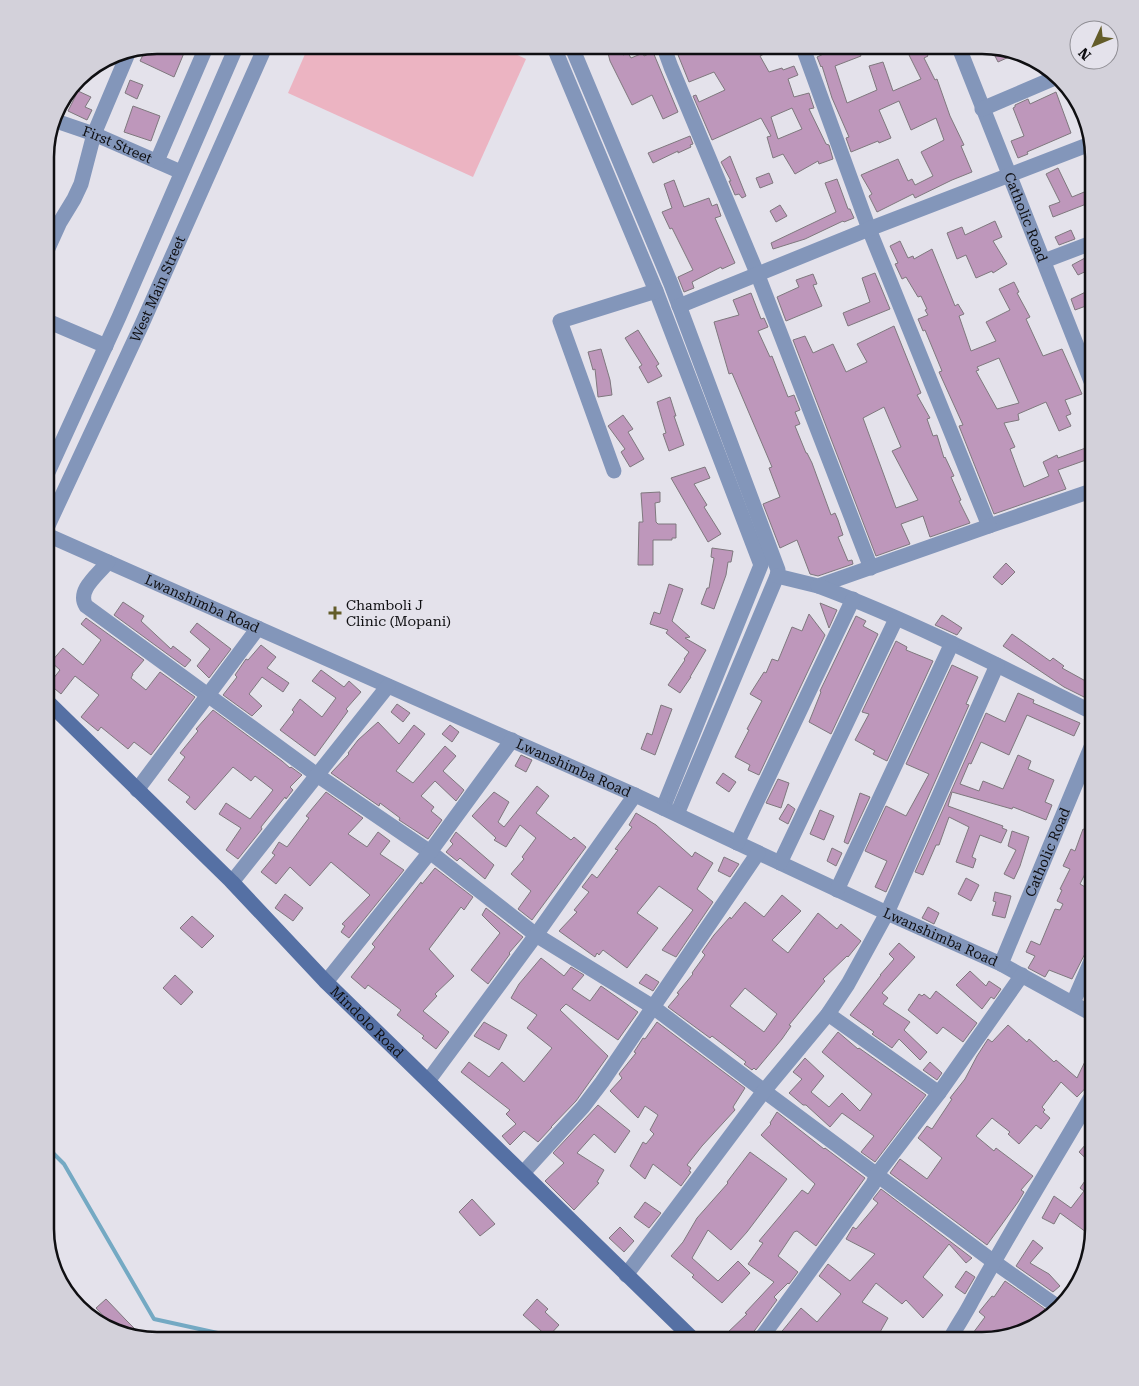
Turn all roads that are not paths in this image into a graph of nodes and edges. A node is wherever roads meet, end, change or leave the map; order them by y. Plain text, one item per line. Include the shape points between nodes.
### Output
1 (202, 54) edge
2 (233, 54) edge
3 (262, 54) edge
4 (557, 54) edge
5 (575, 54) edge
6 (667, 54) edge
7 (805, 54) edge
8 (961, 54) edge
9 (125, 59) edge
10 (1051, 80) edge
11 (982, 109) junction
12 (60, 122) edge
13 (94, 134) junction
14 (1084, 146) edge
15 (157, 162) junction
16 (181, 172) junction
17 (625, 174) junction
18 (1009, 176) junction
19 (610, 180) junction
20 (869, 229) junction
21 (54, 235) edge
22 (1085, 245) edge
23 (1044, 261) junction
24 (757, 273) junction
25 (656, 291) junction
26 (679, 306) junction
27 (54, 324) edge
28 (106, 346) junction
29 (1085, 362) edge
30 (54, 459) edge
31 (614, 471) dead end
32 (1085, 493) edge
33 (54, 514) edge
34 (989, 526) junction
35 (54, 537) edge
36 (108, 562) junction
37 (871, 568) junction
38 (777, 576) junction
39 (818, 586) junction
40 (853, 599) junction
41 (896, 619) junction
42 (258, 628) junction
43 (952, 643) junction
44 (997, 665) junction
45 (388, 686) junction
46 (207, 695) junction
47 (54, 708) edge
48 (1085, 709) edge
49 (512, 740) junction
50 (1085, 762) edge
51 (317, 775) junction
52 (137, 790) junction
53 (635, 795) junction
54 (670, 811) junction
55 (738, 843) junction
56 (430, 852) junction
57 (758, 853) junction
58 (780, 863) junction
59 (232, 882) junction
60 (837, 890) junction
61 (887, 913) junction
62 (536, 935) junction
63 (1001, 964) junction
64 (1085, 974) edge
65 (1022, 975) junction
66 (326, 982) junction
67 (1072, 1003) junction
68 (653, 1007) junction
69 (1085, 1010) edge
70 (828, 1014) junction
71 (428, 1081) junction
72 (764, 1091) junction
73 (939, 1093) junction
74 (1085, 1107) edge
75 (523, 1173) junction
76 (878, 1174) junction
77 (994, 1262) junction
78 (626, 1275) junction
79 (1054, 1303) edge
80 (686, 1332) edge
81 (766, 1332) edge
82 (954, 1332) edge

1 - 15 street
2 - 16 street
3 - 33 street, West Main Street
4 - 19 street
5 - 17 street
6 - 24 street
7 - 20 street
8 - 11 street, Catholic Road
9 - 13 street
10 - 11 street
11 - 18 street, Catholic Road
12 - 13 street, First Street
13 - 15 street, First Street
13 - 21 street via 81,184
14 - 18 street
15 - 16 street, First Street
16 - 28 street
17 - 19 street
17 - 26 street
18 - 20 street
18 - 23 street, Catholic Road
19 - 25 street
20 - 24 street
20 - 34 street
22 - 23 street
23 - 29 street, Catholic Road
24 - 26 street
24 - 37 street
25 - 31 street via 560,320
25 - 54 street via 761,565
26 - 38 street via 777,563
27 - 28 street
28 - 30 street
32 - 34 street
34 - 37 street
35 - 36 street, Lwanshimba Road
36 - 42 street, Lwanshimba Road
36 - 46 street via 83,592 86,606
37 - 39 street
38 - 39 street
38 - 54 street
39 - 40 street
40 - 41 street
40 - 55 street
41 - 43 street
41 - 58 street
42 - 45 street, Lwanshimba Road
42 - 46 street
43 - 44 street
43 - 60 street
44 - 48 street
44 - 61 street
45 - 49 street, Lwanshimba Road
45 - 51 street
46 - 51 street
46 - 52 street
47 - 52 street, Mindolo Road
49 - 53 street, Lwanshimba Road
49 - 56 street
50 - 63 street, Catholic Road
51 - 56 street
51 - 59 street
52 - 59 street, Mindolo Road
53 - 54 street, Lwanshimba Road
53 - 62 street
54 - 55 street, Lwanshimba Road
55 - 57 street, Lwanshimba Road
56 - 62 street
56 - 66 street
57 - 58 street, Lwanshimba Road
57 - 68 street
58 - 60 street, Lwanshimba Road
59 - 66 street, Mindolo Road
60 - 61 street, Lwanshimba Road
61 - 63 street, Lwanshimba Road
61 - 70 street
62 - 68 street
62 - 71 street
63 - 65 street, Lwanshimba Road
64 - 67 street
65 - 67 street, Lwanshimba Road
65 - 73 street
66 - 71 street, Mindolo Road
67 - 69 street, Lwanshimba Road
68 - 72 street
68 - 75 street via 582,1107
70 - 72 street
70 - 73 street
71 - 75 street, Mindolo Road
72 - 76 street
72 - 78 street
73 - 76 street
74 - 77 street
75 - 78 street, Mindolo Road
76 - 77 street
76 - 81 street
77 - 79 street
77 - 82 street
78 - 80 street, Mindolo Road

